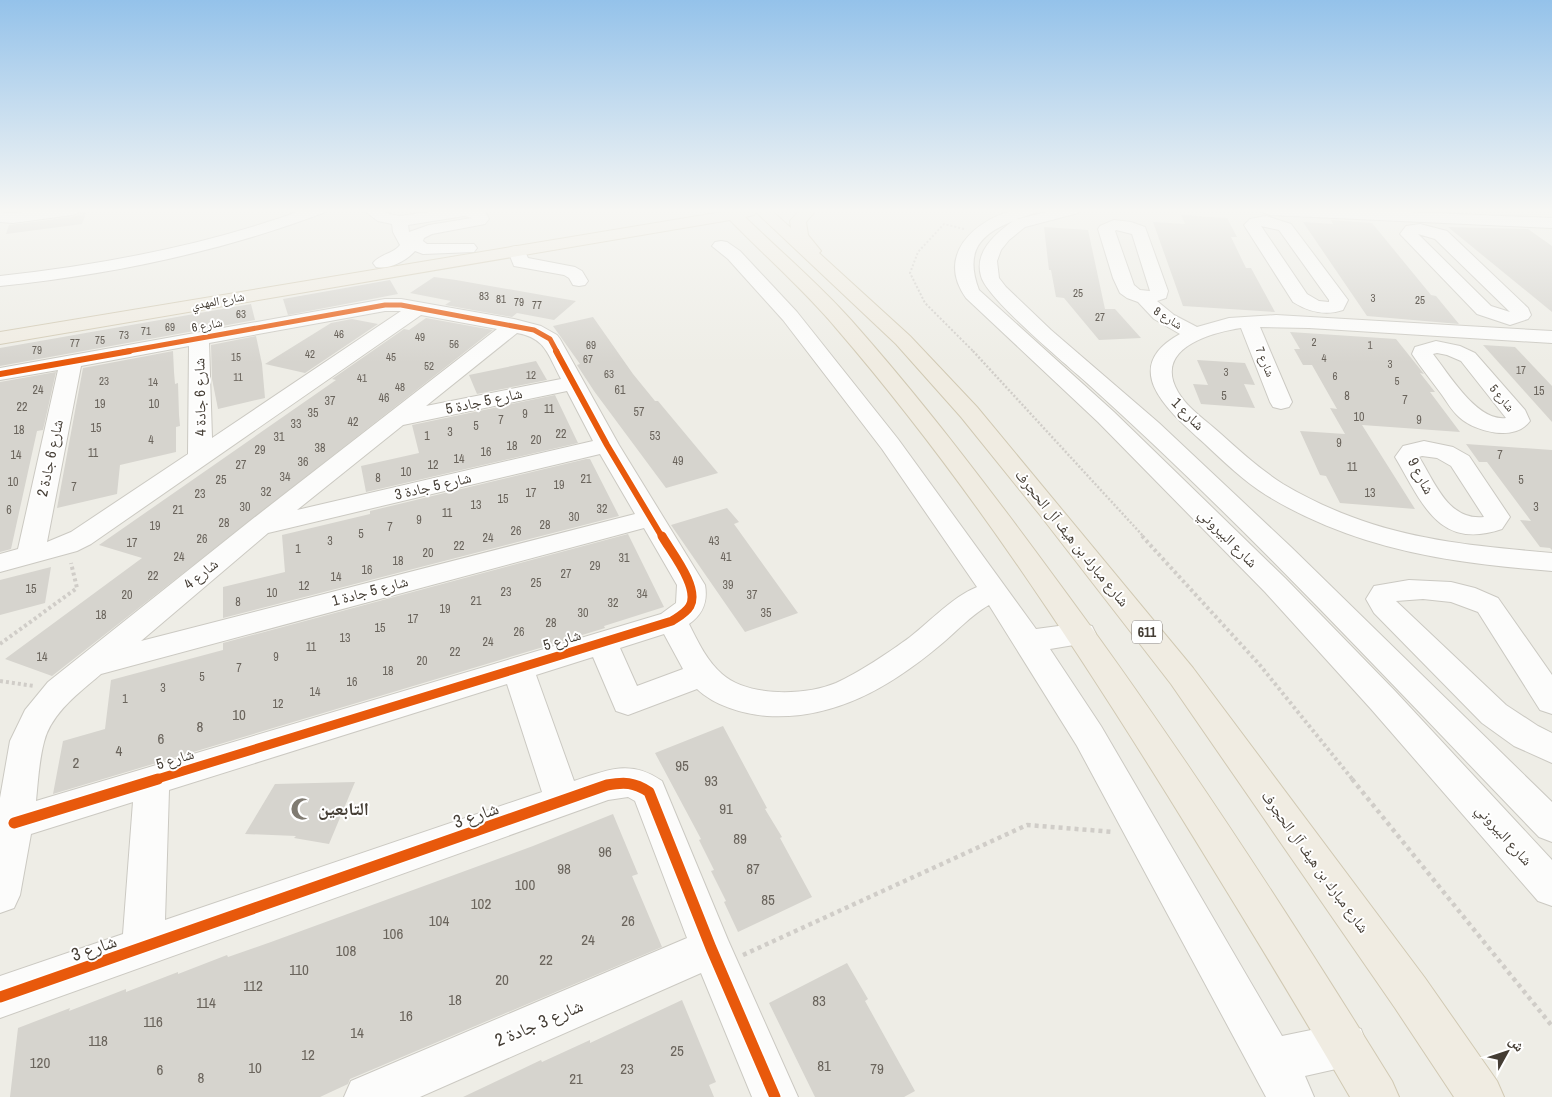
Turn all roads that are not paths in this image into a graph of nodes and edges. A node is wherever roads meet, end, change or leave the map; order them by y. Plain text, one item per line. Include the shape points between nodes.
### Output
1 (124, 261) edge
2 (386, 261) edge
3 (392, 261) edge
4 (450, 261) edge
5 (520, 261) edge
6 (740, 261) edge
7 (780, 261) edge
8 (818, 261) edge
9 (820, 261) edge
10 (964, 261) edge
11 (988, 261) edge
12 (1276, 261) edge
13 (1310, 261) edge
14 (1435, 261) edge
15 (1468, 261) edge
16 (382, 263) junction
17 (824, 266) junction
18 (579, 280) dead end
19 (0, 281) edge
20 (1146, 298) dead end
21 (418, 308) junction
22 (1332, 316) junction
23 (1510, 319) junction
24 (1248, 322) junction
25 (514, 325) junction
26 (3, 329) edge
27 (1196, 334) junction
28 (1527, 335) junction
29 (1552, 337) edge
30 (199, 338) junction
31 (71, 361) junction
32 (0, 374) edge
33 (574, 383) junction
34 (1281, 402) dead end
35 (1190, 418) junction
36 (394, 420) junction
37 (1129, 423) junction
38 (607, 444) junction
39 (200, 456) junction
40 (651, 518) junction
41 (1478, 526) dead end
42 (259, 527) junction
43 (30, 556) junction
44 (1498, 557) junction
45 (0, 562) edge
46 (1552, 562) edge
47 (995, 591) junction
48 (672, 621) junction
49 (1081, 634) junction
50 (1028, 641) junction
51 (602, 642) junction
52 (90, 665) junction
53 (518, 668) junction
54 (704, 674) junction
55 (1552, 701) edge
56 (1552, 748) edge
57 (152, 781) junction
58 (1512, 786) junction
59 (563, 800) junction
60 (1552, 804) edge
61 (14, 823) junction
62 (1552, 826) edge
63 (1552, 888) edge
64 (0, 892) edge
65 (142, 947) junction
66 (715, 957) junction
67 (0, 997) edge
68 (1345, 1045) junction
69 (1282, 1079) edge
70 (367, 1097) edge
71 (775, 1097) edge
72 (1376, 1097) edge
73 (1481, 1097) edge

1 - 19 street
2 - 16 street
3 - 16 main road, شارع المهدي
4 - 26 main road, شارع المهدي
5 - 18 street via 569,271
6 - 47 street via 790,316 890,444
7 - 49 main road via 842,322 919,415
8 - 17 main road, شارع مبارك بن هيف آل الحجرف / 611
9 - 17 main road
10 - 37 street, شارع البيروني via 970,290 985,307
11 - 37 street, شارع البيروني via 990,278 999,291
12 - 22 street via 1300,298
13 - 22 street via 1339,300
14 - 23 street via 1484,310
15 - 23 street via 1521,312 1519,318
16 - 26 main road, شارع المهدي
17 - 73 main road, شارع مبارك بن هيف آل الحجرف / 611 via 903,340 968,412 1176,668
20 - 27 street, شارع 8 via 1158,315
21 - 25 street, شارع 5
21 - 30 street, شارع 6 via 385,305
21 - 39 street
22 - 24 street, شارع 1
22 - 28 street, شارع 1 via 1430,338
23 - 28 street
24 - 27 street, شارع 1
24 - 34 street, شارع 7
25 - 33 street, شارع 5 via 534,330 550,339
25 - 36 street, شارع 4
27 - 35 street, شارع 1 via 1168,352 1161,374 1164,387 1173,401
28 - 29 street, شارع 1
30 - 31 street, شارع 6
30 - 39 street, شارع 6 جادة 4
31 - 32 street, شارع 6
31 - 43 street, شارع 6 جادة 2
33 - 36 street, شارع 5 جادة 5
33 - 38 street, شارع 5
35 - 37 street
35 - 44 street, شارع 1 via 1274,489 1313,510 1403,543
36 - 42 street, شارع 4
37 - 58 street, شارع البيروني via 1281,553
37 - 63 street, شارع البيروني
38 - 40 street, شارع 5
38 - 42 street, شارع 5 جادة 3
39 - 43 street via 81,538
40 - 48 street, شارع 5 via 691,585 693,600 688,611
40 - 52 street, شارع 5 جادة 1
41 - 44 street
42 - 52 street, شارع 4
43 - 45 street
44 - 46 street, شارع 1
47 - 50 street
47 - 54 street via 962,607 930,638 893,666 842,694 790,705 746,700 715,687
48 - 51 street, شارع 5
48 - 54 street via 693,661
49 - 50 street
49 - 68 main road via 1298,967
50 - 69 street via 1089,736
51 - 53 street, شارع 5
51 - 54 street via 628,702
52 - 61 street, شارع 4 via 59,690 37,719 26,741
53 - 57 street, شارع 5
53 - 59 street
55 - 56 street via 1488,605 1464,594 1412,590 1384,593 1381,599 1384,606 1494,714 1509,726
57 - 61 street, شارع 5
57 - 65 street
58 - 60 street
58 - 62 street, شارع البيروني
59 - 65 street, شارع 3
59 - 66 street, شارع 3 via 627,781 637,783 649,792
61 - 64 street, شارع 4
65 - 67 street, شارع 3
66 - 70 street, شارع 3 جادة 2
66 - 71 street, شارع 3
68 - 69 street
68 - 72 main road

